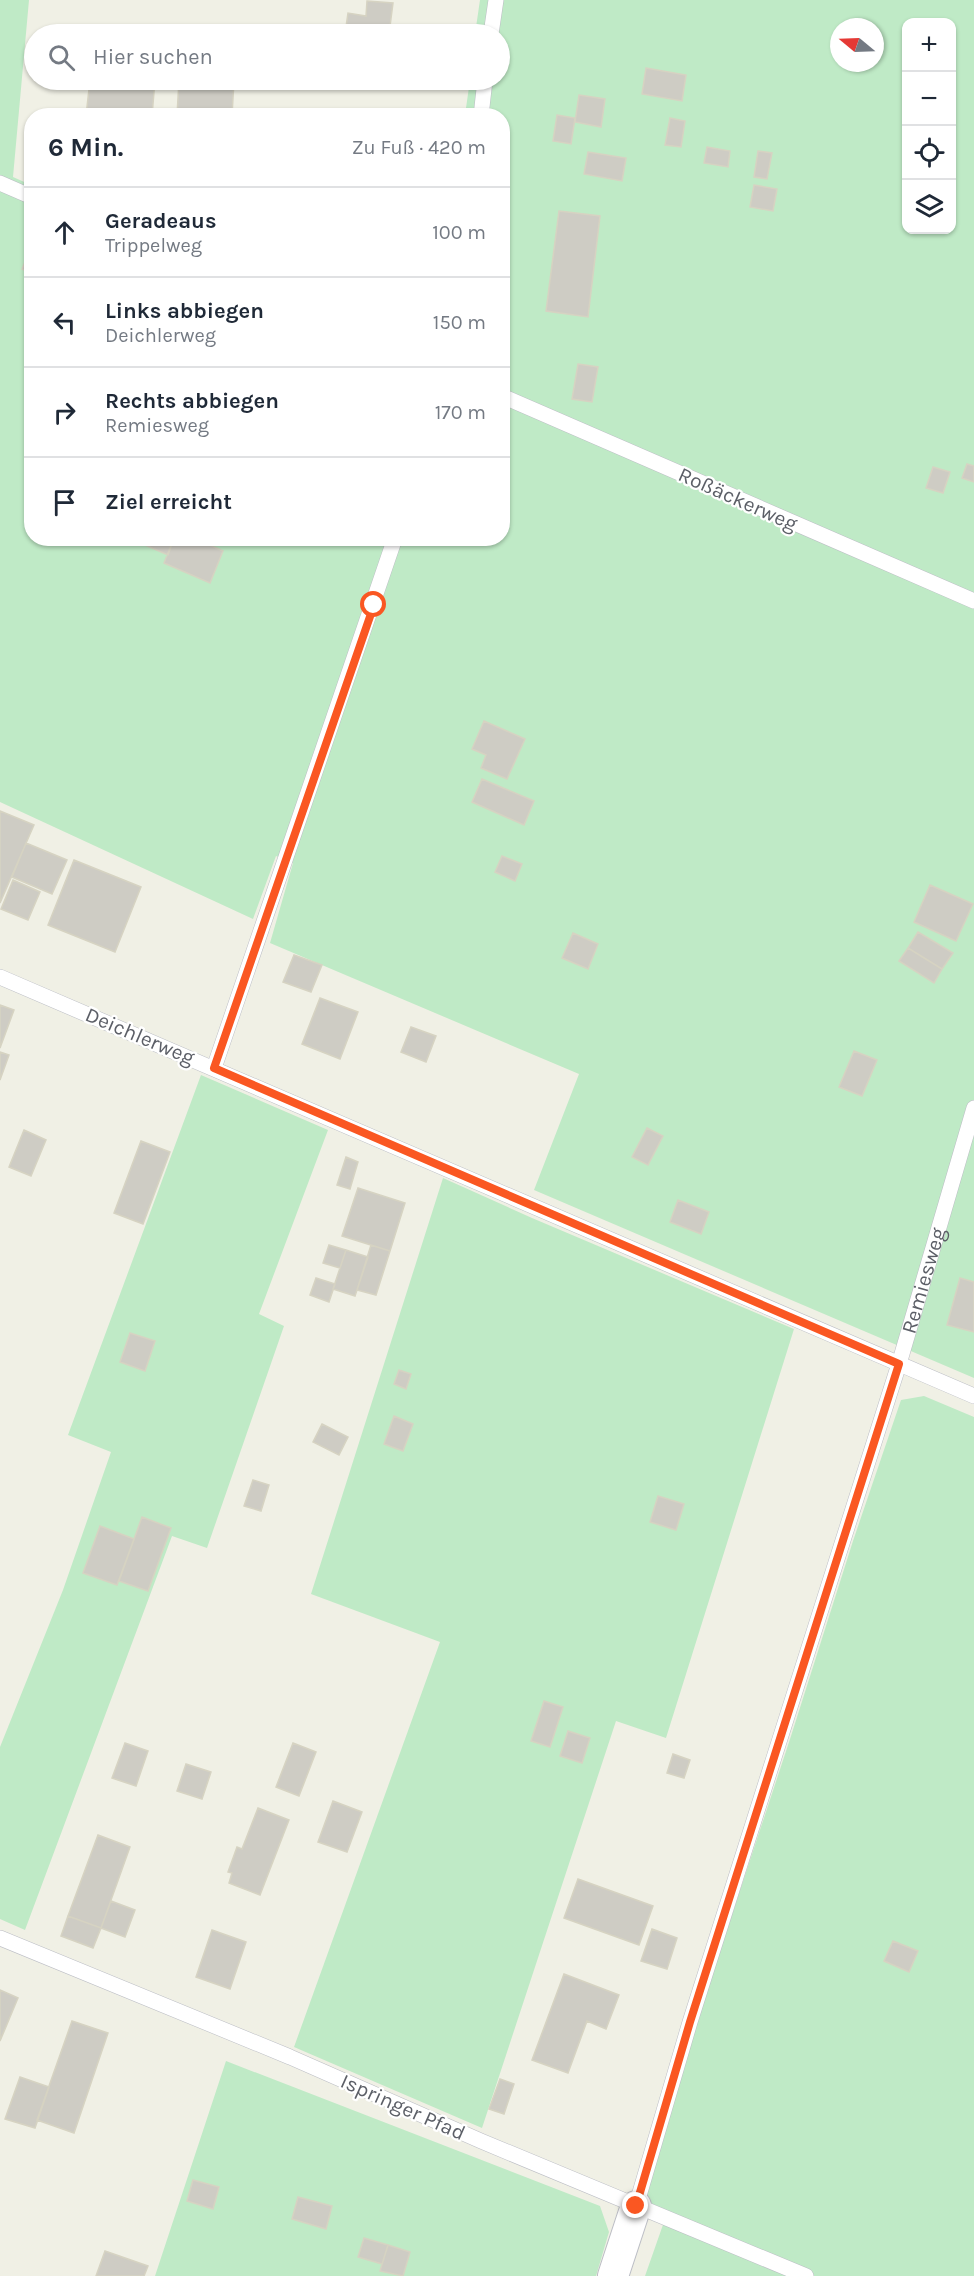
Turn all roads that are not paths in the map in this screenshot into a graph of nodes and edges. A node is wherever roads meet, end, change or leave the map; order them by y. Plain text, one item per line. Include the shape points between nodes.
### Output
1 (495, 0) edge
2 (492, 24) edge
3 (484, 90) edge
4 (482, 108) edge
5 (0, 183) edge
6 (24, 194) edge
7 (510, 399) edge
8 (392, 546) edge
9 (974, 601) edge
10 (0, 977) edge
11 (214, 1068) junction
12 (974, 1108) edge
13 (899, 1364) junction
14 (974, 1396) edge
15 (0, 1938) edge
16 (636, 2206) junction
17 (613, 2276) edge
18 (806, 2276) edge

1 - 2 lane
3 - 4 lane
5 - 6 lane
7 - 9 lane, Roßäckerweg
8 - 11 lane
10 - 11 lane, Deichlerweg
11 - 13 lane, Deichlerweg
12 - 13 lane, Remiesweg
13 - 14 lane, Deichlerweg
13 - 16 lane, Remiesweg via 690,2022
15 - 16 lane, Ispringer Pfad
16 - 17 street, Remiesweg
16 - 18 lane, Ispringer Pfad

